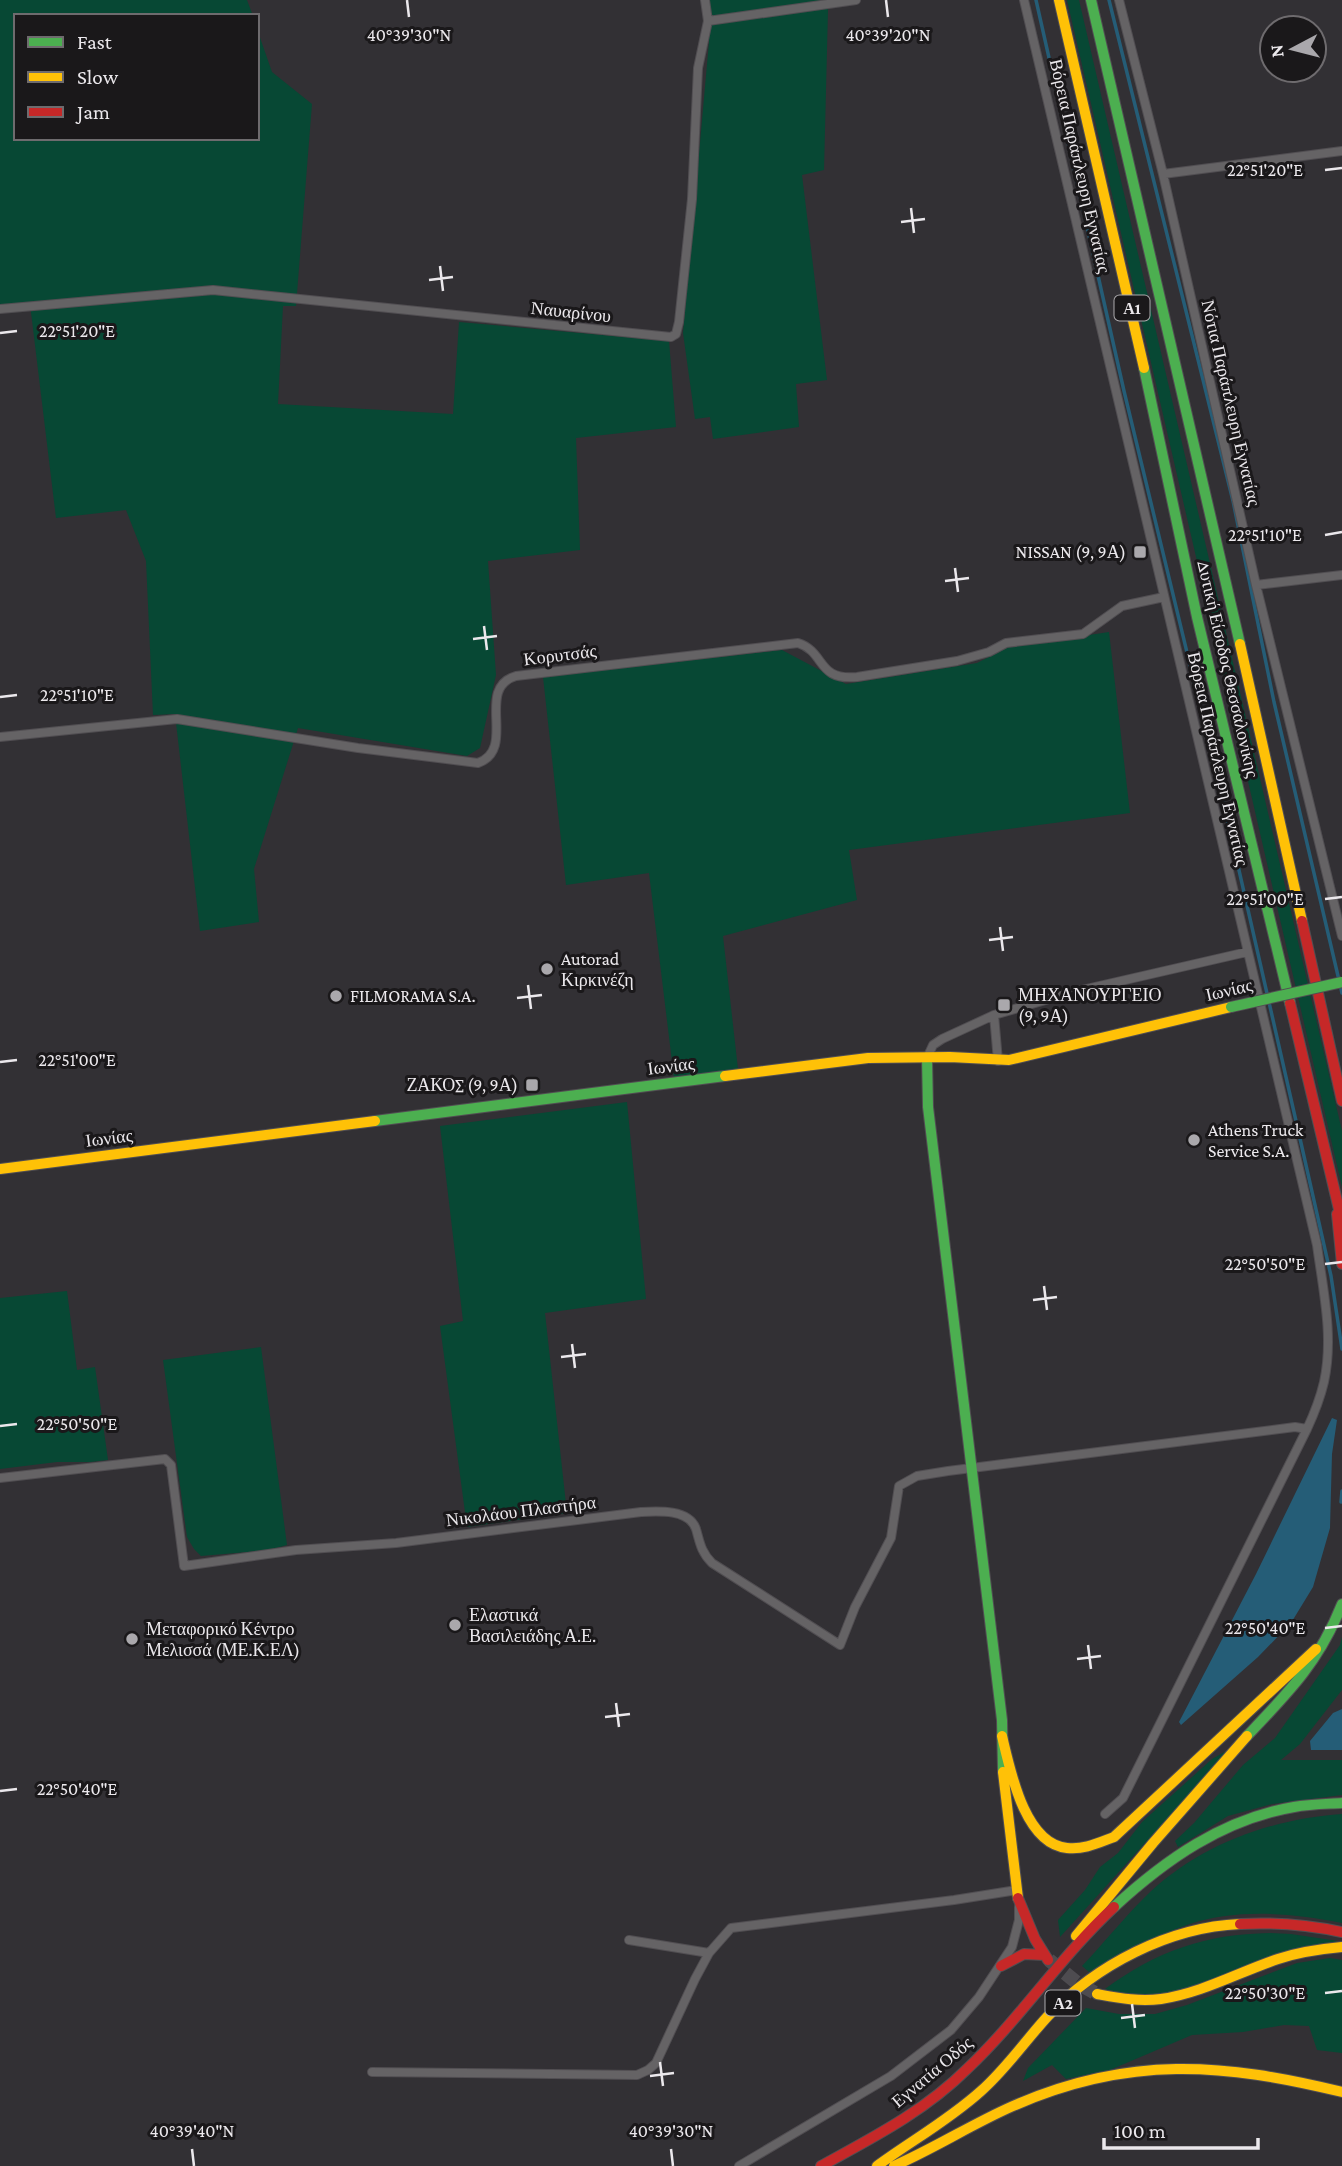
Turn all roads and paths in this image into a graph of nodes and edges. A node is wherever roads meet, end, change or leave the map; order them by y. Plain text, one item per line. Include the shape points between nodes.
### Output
1 (705, 0) edge
2 (856, 0) edge
3 (1024, 0) edge
4 (1059, 0) edge
5 (1091, 0) edge
6 (1119, 0) edge
7 (708, 21) junction
8 (1342, 151) edge
9 (1163, 174) junction
10 (0, 309) edge
11 (1342, 575) edge
12 (1256, 585) junction
13 (1164, 597) junction
14 (0, 737) edge
15 (1342, 936) edge
16 (1247, 952) junction
17 (1342, 982) edge
18 (995, 1015) junction
19 (927, 1058) junction
20 (998, 1061) junction
21 (1342, 1101) edge
22 (0, 1169) edge
23 (1335, 1191) junction
24 (1342, 1222) edge
25 (1342, 1264) edge
26 (1307, 1429) junction
27 (972, 1469) junction
28 (0, 1478) edge
29 (1342, 1604) edge
30 (1328, 1639) junction
31 (1002, 1737) junction
32 (1342, 1803) edge
33 (1105, 1814) dead end
34 (1018, 1894) junction
35 (1342, 1932) edge
36 (629, 1940) dead end
37 (1342, 1947) edge
38 (709, 1953) junction
39 (1001, 1966) junction
40 (1045, 1980) junction
41 (1097, 1994) tunnel mouth
42 (372, 2072) dead end
43 (1342, 2092) edge
44 (739, 2166) edge
45 (821, 2166) edge
46 (877, 2166) edge
47 (894, 2166) edge

1 - 7 street
2 - 7 street
3 - 13 street, Βόρεια Παράπλευρη Εγνατίας
4 - 23 main road, Δυτική Είσοδος Θεσσαλονίκης / Α1 via 1197,617
5 - 21 main road, Δυτική Είσοδος Θεσσαλονίκης / Α1
6 - 9 street, Νότια Παράπλευρη Εγνατίας
7 - 10 street, Ναυαρίνου via 698,68 680,322 671,337 213,290
8 - 9 street
9 - 12 street, Νότια Παράπλευρη Εγνατίας
11 - 12 street
12 - 15 street, Νότια Παράπλευρη Εγνατίας
13 - 14 street, Κορυτσάς via 1122,606 1083,634 1006,643 957,661 857,677 830,674 798,643 516,676 499,688 496,741 491,754 478,763 177,719
13 - 16 street, Βόρεια Παράπλευρη Εγνατίας
16 - 18 street
16 - 26 street, Βόρεια Παράπλευρη Εγνατίας via 1317,1245 1327,1320 1325,1380
17 - 20 main road, Ιωνίας, bridge
18 - 19 street via 942,1039
18 - 20 street
19 - 20 main road, Ιωνίας
19 - 22 main road, Ιωνίας via 868,1058
19 - 27 main road via 928,1107
23 - 24 main road, Δυτική Είσοδος Θεσσαλονίκης / Α1
23 - 25 main road
26 - 27 street via 1294,1427
26 - 33 street, Βόρεια Παράπλευρη Εγνατίας via 1123,1798
27 - 28 street, Νικολάου Πλαστήρα via 917,1476 900,1486 891,1538 841,1645 712,1563 701,1549 694,1525 666,1511 184,1566 171,1465 165,1459
27 - 31 main road
29 - 30 main road
30 - 31 main road via 1114,1837 1090,1847 1054,1845 1037,1831 1021,1804
30 - 40 main road via 1293,1690 1120,1881
31 - 34 main road
32 - 40 main road, Α2 via 1303,1805 1258,1815 1184,1848 1135,1888
34 - 38 street via 731,1928
34 - 39 street via 1016,1934
34 - 39 main road via 1046,1957 1024,1954
35 - 46 main road, Α2 via 1290,1922 1246,1923 1199,1928 1156,1942 1072,1994 981,2090
36 - 38 street
37 - 41 main road via 1295,1952 1175,1998 1133,2002
38 - 42 street via 656,2063 642,2073
39 - 44 street via 951,2030 922,2054
40 - 45 main road, Εγνατία Οδός / Α2 via 988,2047 944,2089 890,2128
43 - 47 main road via 1231,2070 1120,2075 1016,2105

